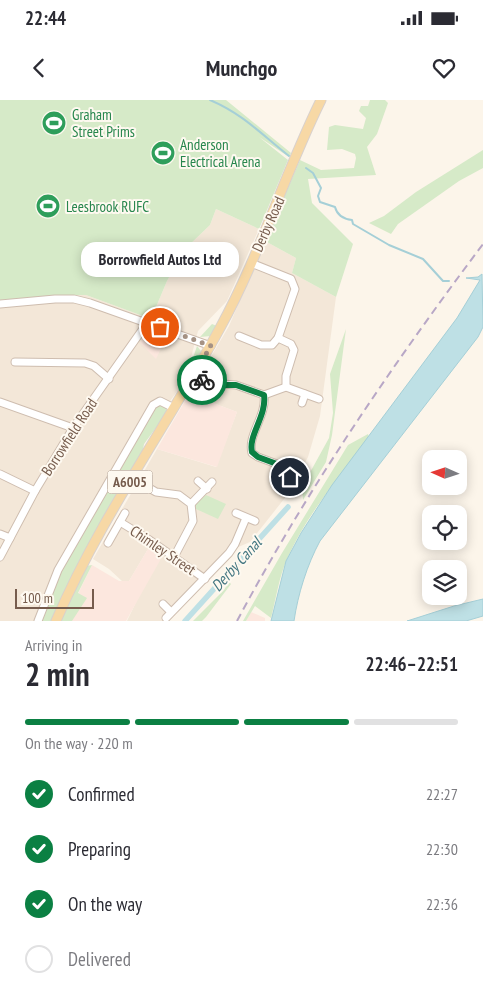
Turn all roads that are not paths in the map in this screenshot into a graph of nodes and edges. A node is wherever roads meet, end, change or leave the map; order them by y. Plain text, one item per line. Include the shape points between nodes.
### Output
1 (321, 100) edge
2 (251, 263) junction
3 (0, 304) edge
4 (147, 323) junction
5 (240, 336) dead end
6 (278, 338) junction
7 (211, 346) junction
8 (14, 362) dead end
9 (193, 375) junction
10 (109, 378) junction
11 (286, 387) junction
12 (305, 394) junction
13 (264, 395) junction
14 (319, 399) dead end
15 (0, 402) edge
16 (302, 403) dead end
17 (174, 408) junction
18 (73, 428) junction
19 (293, 470) dead end
20 (0, 474) edge
21 (132, 478) junction
22 (198, 481) dead end
23 (212, 482) dead end
24 (207, 489) junction
25 (35, 491) junction
26 (191, 504) junction
27 (125, 513) dead end
28 (236, 513) dead end
29 (246, 518) junction
30 (256, 521) dead end
31 (120, 522) junction
32 (0, 534) edge
33 (10, 538) junction
34 (108, 543) dead end
35 (0, 557) edge
36 (174, 557) junction
37 (204, 580) junction
38 (163, 604) dead end
39 (38, 621) edge
40 (56, 621) edge

1 - 2 main road, Derby Road / A6005
2 - 6 street via 287,276 295,285
2 - 7 main road, Derby Road / A6005
3 - 4 street via 74,299
4 - 7 street
4 - 10 street, Borrowfield Road
5 - 6 street via 266,346
6 - 11 street via 291,344 294,350
7 - 9 main road, A6005
8 - 10 street via 85,363
9 - 13 street via 208,383 236,385
9 - 17 main road, A6005
10 - 18 street, Borrowfield Road
11 - 12 street
11 - 13 street
12 - 14 street
12 - 16 street
13 - 19 street via 265,406 251,445 252,452
15 - 18 street
17 - 21 main road, A6005
17 - 39 street via 160,401 153,405 58,570
18 - 25 street, Borrowfield Road
20 - 25 street
21 - 26 street via 156,492 179,495
21 - 40 main road, A6005 via 86,558
22 - 24 street
23 - 24 street
24 - 26 street
25 - 33 street, Borrowfield Road
26 - 36 street via 193,522
27 - 31 street, Chimley Street
28 - 29 street
29 - 30 street
29 - 37 street via 235,544
31 - 34 street, Chimley Street
31 - 36 street, Chimley Street
32 - 33 street
33 - 35 street, Borrowfield Road
36 - 37 street, Chimley Street
37 - 38 street via 168,615

